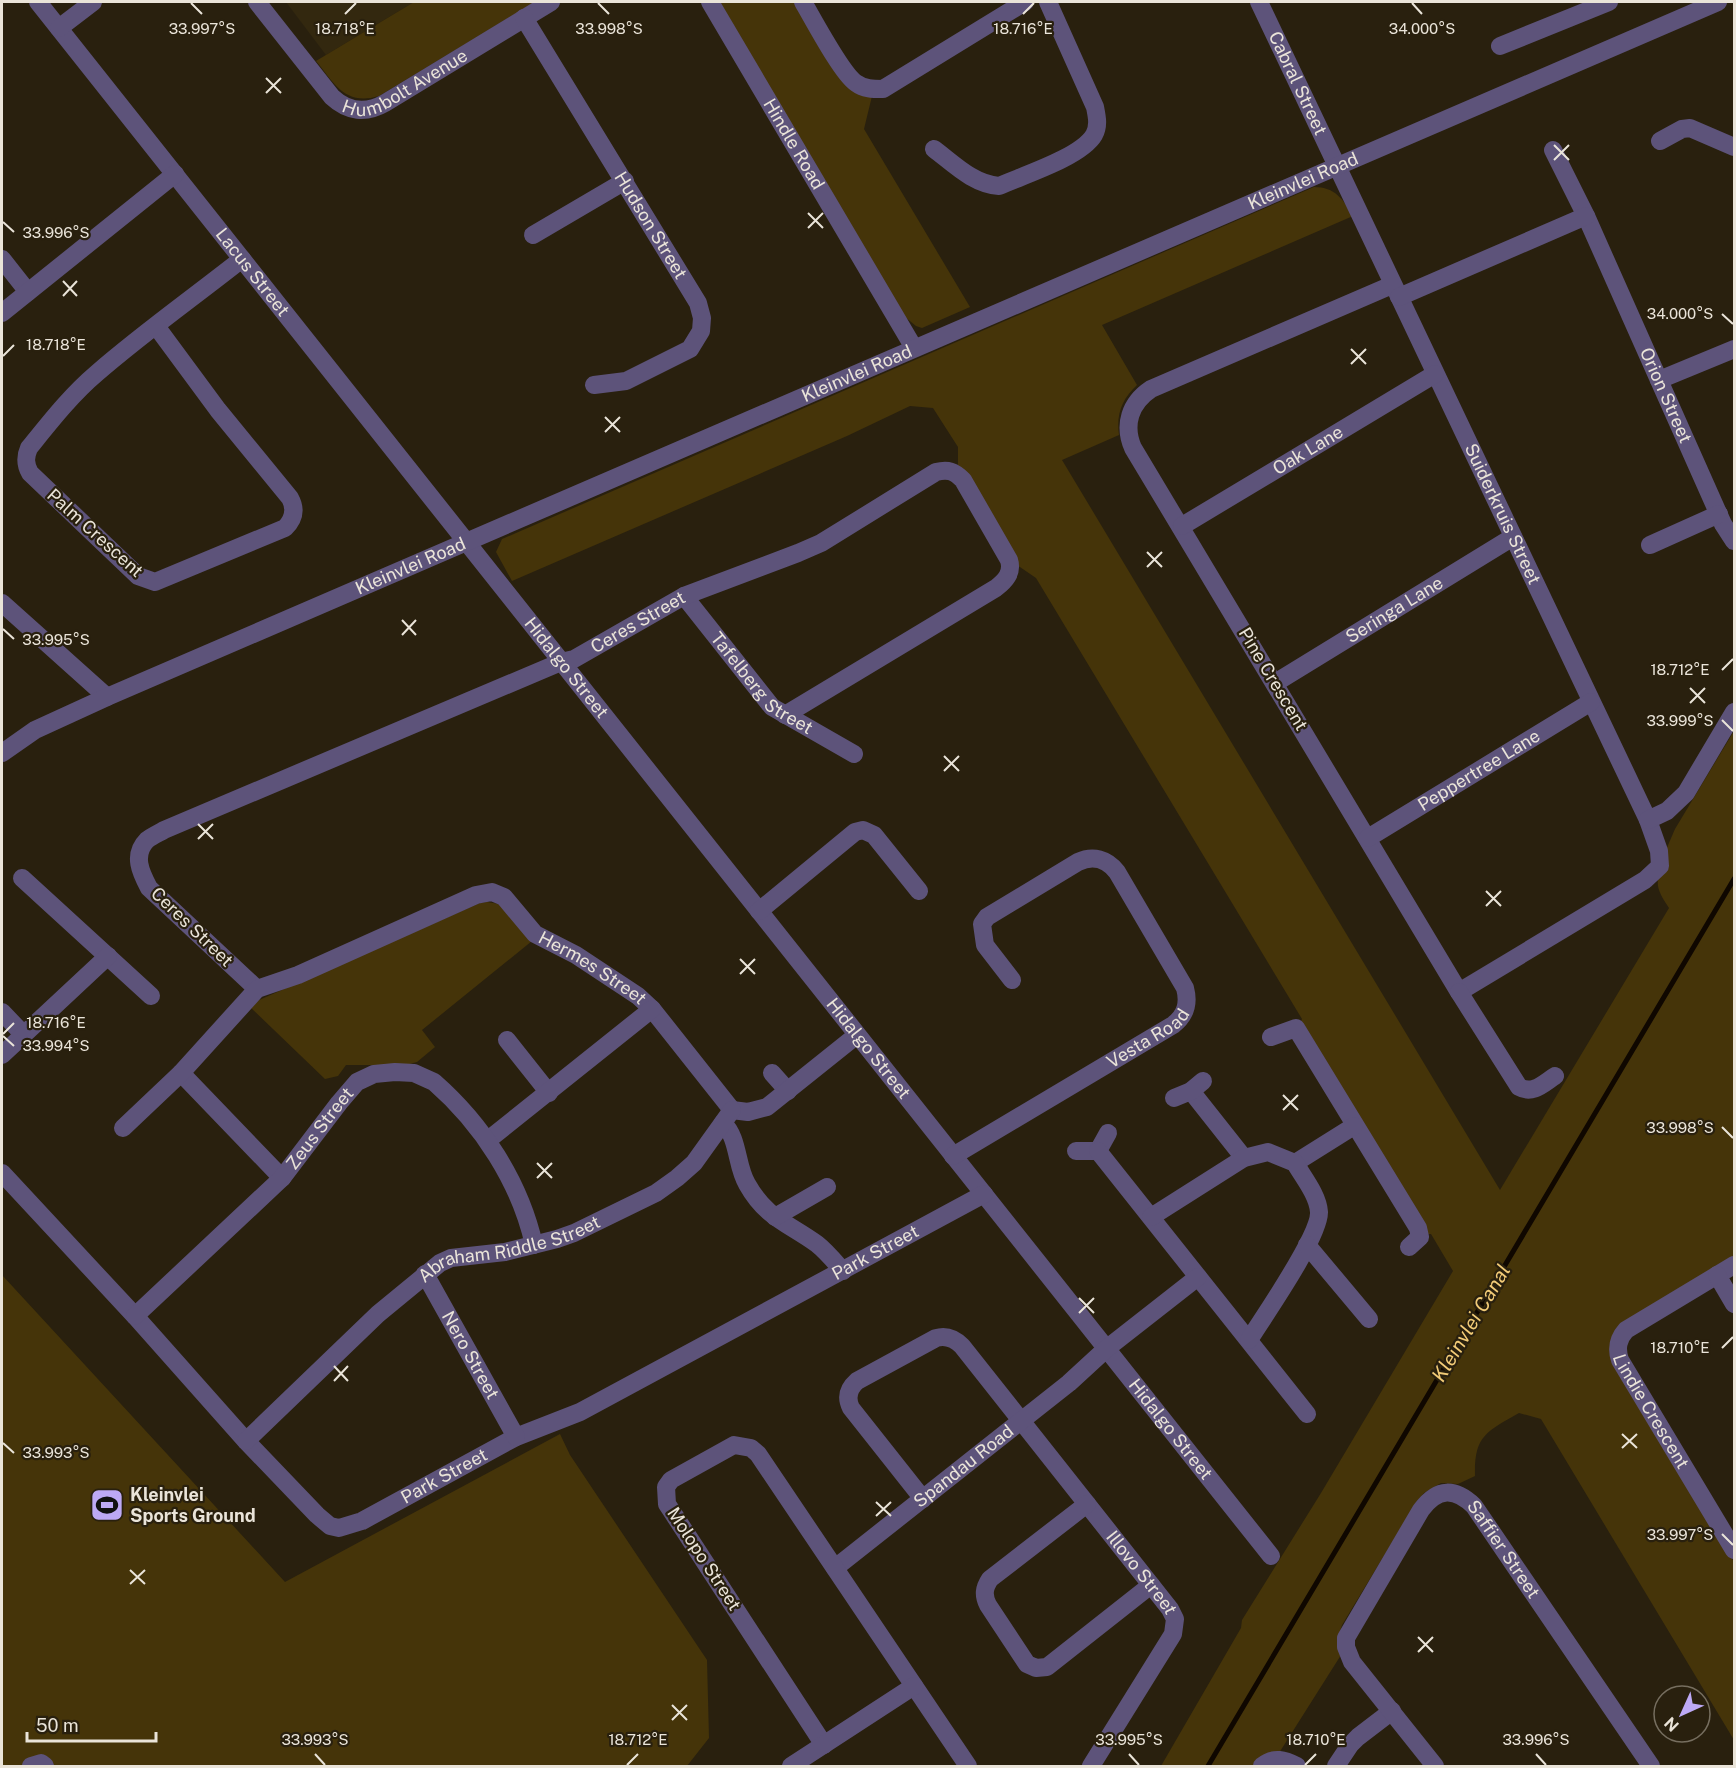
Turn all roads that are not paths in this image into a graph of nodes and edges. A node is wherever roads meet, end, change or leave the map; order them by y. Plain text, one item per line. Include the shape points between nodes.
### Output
1 (38, 2) edge
2 (93, 2) edge
3 (257, 2) edge
4 (551, 2) edge
5 (710, 2) edge
6 (803, 2) edge
7 (1025, 2) edge
8 (1048, 2) edge
9 (1259, 2) edge
10 (1609, 2) edge
11 (1718, 2) edge
12 (524, 18) junction
13 (59, 28) junction
14 (1500, 46) dead end
15 (1660, 141) dead end
16 (1734, 147) edge
17 (934, 149) dead end
18 (1553, 150) dead end
19 (1336, 166) junction
20 (175, 174) junction
21 (625, 182) junction
22 (1586, 216) junction
23 (533, 235) dead end
24 (2, 259) edge
25 (242, 259) junction
26 (1396, 291) junction
27 (28, 292) junction
28 (2, 313) edge
29 (156, 326) junction
30 (914, 348) junction
31 (1734, 349) edge
32 (1435, 374) junction
33 (1659, 380) junction
34 (594, 385) dead end
35 (1719, 514) junction
36 (1182, 526) junction
37 (1513, 537) junction
38 (1734, 540) edge
39 (466, 542) junction
40 (1650, 545) dead end
41 (684, 596) junction
42 (2, 603) edge
43 (561, 662) junction
44 (1275, 683) junction
45 (107, 697) junction
46 (1591, 702) junction
47 (1734, 712) edge
48 (785, 716) junction
49 (2, 753) edge
50 (854, 754) dead end
51 (1648, 820) junction
52 (1368, 838) junction
53 (22, 878) dead end
54 (919, 891) dead end
55 (759, 910) junction
56 (108, 956) junction
57 (1012, 980) dead end
58 (257, 989) junction
59 (1459, 992) junction
60 (151, 996) dead end
61 (652, 1009) junction
62 (2, 1012) edge
63 (23, 1034) junction
64 (857, 1035) junction
65 (1271, 1037) dead end
66 (507, 1040) dead end
67 (2, 1055) edge
68 (181, 1073) junction
69 (772, 1073) dead end
70 (1555, 1076) dead end
71 (788, 1091) junction
72 (549, 1093) junction
73 (1174, 1098) dead end
74 (728, 1117) junction
75 (1354, 1126) junction
76 (123, 1128) dead end
77 (1108, 1133) dead end
78 (488, 1140) junction
79 (1076, 1151) dead end
80 (1098, 1151) junction
81 (953, 1156) junction
82 (1244, 1158) junction
83 (1295, 1162) junction
84 (2, 1173) edge
85 (282, 1178) junction
86 (827, 1187) dead end
87 (984, 1194) junction
88 (775, 1217) junction
89 (1150, 1217) junction
90 (534, 1245) junction
91 (1307, 1245) junction
92 (1409, 1247) dead end
93 (1734, 1265) edge
94 (843, 1271) junction
95 (425, 1274) junction
96 (1717, 1275) junction
97 (1198, 1276) junction
98 (1734, 1304) edge
99 (135, 1316) junction
100 (1369, 1319) dead end
101 (1249, 1340) junction
102 (1106, 1349) junction
103 (1307, 1414) dead end
104 (1021, 1421) junction
105 (516, 1437) junction
106 (246, 1441) junction
107 (923, 1499) junction
108 (1087, 1504) junction
109 (1734, 1550) edge
110 (1271, 1556) dead end
111 (835, 1568) junction
112 (1151, 1585) junction
113 (914, 1686) junction
114 (1392, 1711) junction
115 (824, 1745) junction
116 (31, 1767) edge
117 (45, 1767) edge
118 (791, 1767) edge
119 (968, 1767) edge
120 (1091, 1767) edge
121 (1262, 1767) edge
122 (1297, 1767) edge
123 (1336, 1767) edge
124 (1435, 1767) edge
125 (1651, 1767) edge

1 - 13 street, Lacus Street
2 - 13 street
3 - 12 street, Humbolt Avenue via 332,97 345,107 362,110 378,107
4 - 12 street, Humbolt Avenue
5 - 30 street, Hindle Road
6 - 7 street via 846,74 858,85 883,89
8 - 17 street via 1095,107 1095,134 1070,155 999,186 972,178
9 - 19 street, Cabral Street
10 - 14 street
11 - 19 street, Kleinvlei Road
12 - 21 street, Hudson Street
13 - 20 street, Lacus Street
15 - 16 street via 1690,128
18 - 22 street, Orion Street
19 - 26 street, Suiderkruis Street
19 - 30 street, Kleinvlei Road
20 - 25 street, Lacus Street
20 - 27 street
21 - 23 street
21 - 34 street, Hudson Street via 698,303 702,323 699,337 690,349 626,381
22 - 26 street
22 - 33 street, Orion Street
24 - 27 street
25 - 29 street, Palm Crescent
25 - 39 street, Lacus Street
26 - 32 street, Suiderkruis Street
26 - 36 street, Pine Crescent via 1151,389 1137,400 1130,416 1130,441
27 - 28 street
29 - 29 street, Palm Crescent via 290,498 294,510 285,528 155,582 138,576 30,473 26,462 29,448 84,385
30 - 39 street, Kleinvlei Road
31 - 33 street
32 - 36 street, Oak Lane
32 - 37 street, Suiderkruis Street
33 - 35 street, Orion Street
35 - 38 street, Orion Street
35 - 40 street
36 - 44 street, Pine Crescent
37 - 44 street, Seringa Lane
37 - 46 street, Suiderkruis Street
39 - 43 street, Hidalgo Street
39 - 45 street, Kleinvlei Road
41 - 43 street, Ceres Street via 574,659
41 - 48 street, Tafelberg Street via 765,701
41 - 48 street, Ceres Street via 821,543 936,472 950,470 963,480 1009,560 1006,579
42 - 45 street
43 - 55 street, Hidalgo Street
43 - 58 street, Ceres Street via 147,840 138,862 149,888
44 - 52 street, Pine Crescent
45 - 49 street, Kleinvlei Road via 35,730
46 - 51 street, Suiderkruis Street
46 - 52 street, Peppertree Lane
47 - 51 street via 1686,793 1667,811
48 - 50 street, Tafelberg Street
51 - 59 street, Suiderkruis Street via 1660,866 1645,880
52 - 59 street, Pine Crescent
53 - 56 street
54 - 55 street via 874,835 862,830
55 - 64 street, Hidalgo Street
56 - 60 street
56 - 63 street
57 - 81 street, Vesta Road via 985,945 982,924 987,917 1082,860 1100,859 1117,872 1185,988 1187,1003 1173,1025
58 - 61 street, Hermes Street via 298,975 476,895 492,892 504,897 535,934 576,955
58 - 68 street
59 - 70 street, Pine Crescent via 1519,1088 1532,1091
61 - 72 street
61 - 74 street, Hermes Street
62 - 63 street
63 - 67 street
64 - 71 street
64 - 81 street, Hidalgo Street
65 - 75 street via 1296,1028
66 - 72 street
68 - 76 street
68 - 85 street
69 - 71 street
71 - 74 street via 767,1107
72 - 78 street
73 - 82 street via 1197,1086
74 - 88 street, Hermes Street via 747,1184
74 - 90 street, Abraham Riddle Street via 694,1163 656,1192 574,1233
75 - 83 street
75 - 92 street via 1418,1228 1420,1237
77 - 80 street
78 - 85 street, Zeus Street via 434,1082 406,1072 382,1072 357,1082
78 - 90 street, Zeus Street via 523,1204
79 - 80 street
80 - 89 street
81 - 87 street, Hidalgo Street
82 - 83 street via 1268,1152
82 - 89 street
83 - 91 street via 1319,1209
84 - 99 street, Park Street
85 - 99 street, Zeus Street
86 - 88 street
87 - 94 street, Park Street
87 - 102 street, Hidalgo Street
88 - 94 street, Hermes Street via 817,1244
89 - 97 street
90 - 95 street, Abraham Riddle Street via 452,1258
91 - 100 street
91 - 101 street
93 - 96 street, Lindie Crescent
94 - 105 street, Park Street via 580,1412
95 - 105 street, Nero Street
95 - 106 street, Abraham Riddle Street
96 - 98 street
96 - 109 street, Lindie Crescent via 1626,1330 1617,1348 1620,1360
97 - 101 street
97 - 102 street, Spandau Road
99 - 106 street, Park Street
101 - 103 street
102 - 104 street, Spandau Road
102 - 110 street, Hidalgo Street
104 - 107 street, Spandau Road
104 - 107 street, Illovo Street via 958,1341 947,1337 936,1338 857,1381 849,1389 851,1408
104 - 108 street, Illovo Street
105 - 106 street, Park Street via 344,1528 327,1524
107 - 111 street, Spandau Road
108 - 112 street, Illovo Street
108 - 112 street via 990,1579 985,1588 985,1600 1023,1660 1036,1668 1047,1667
111 - 113 street
111 - 115 street, Molopo Street via 751,1448 734,1445 671,1480 666,1487 668,1504
112 - 120 street, Illovo Street via 1173,1614 1174,1629
113 - 115 street
113 - 119 street
114 - 123 street via 1350,1745
114 - 124 street
114 - 125 street, Saffier Street via 1352,1662 1346,1638 1427,1502 1450,1491 1474,1506
115 - 118 street
116 - 117 street via 41,1763
121 - 122 street via 1276,1760 1286,1760

